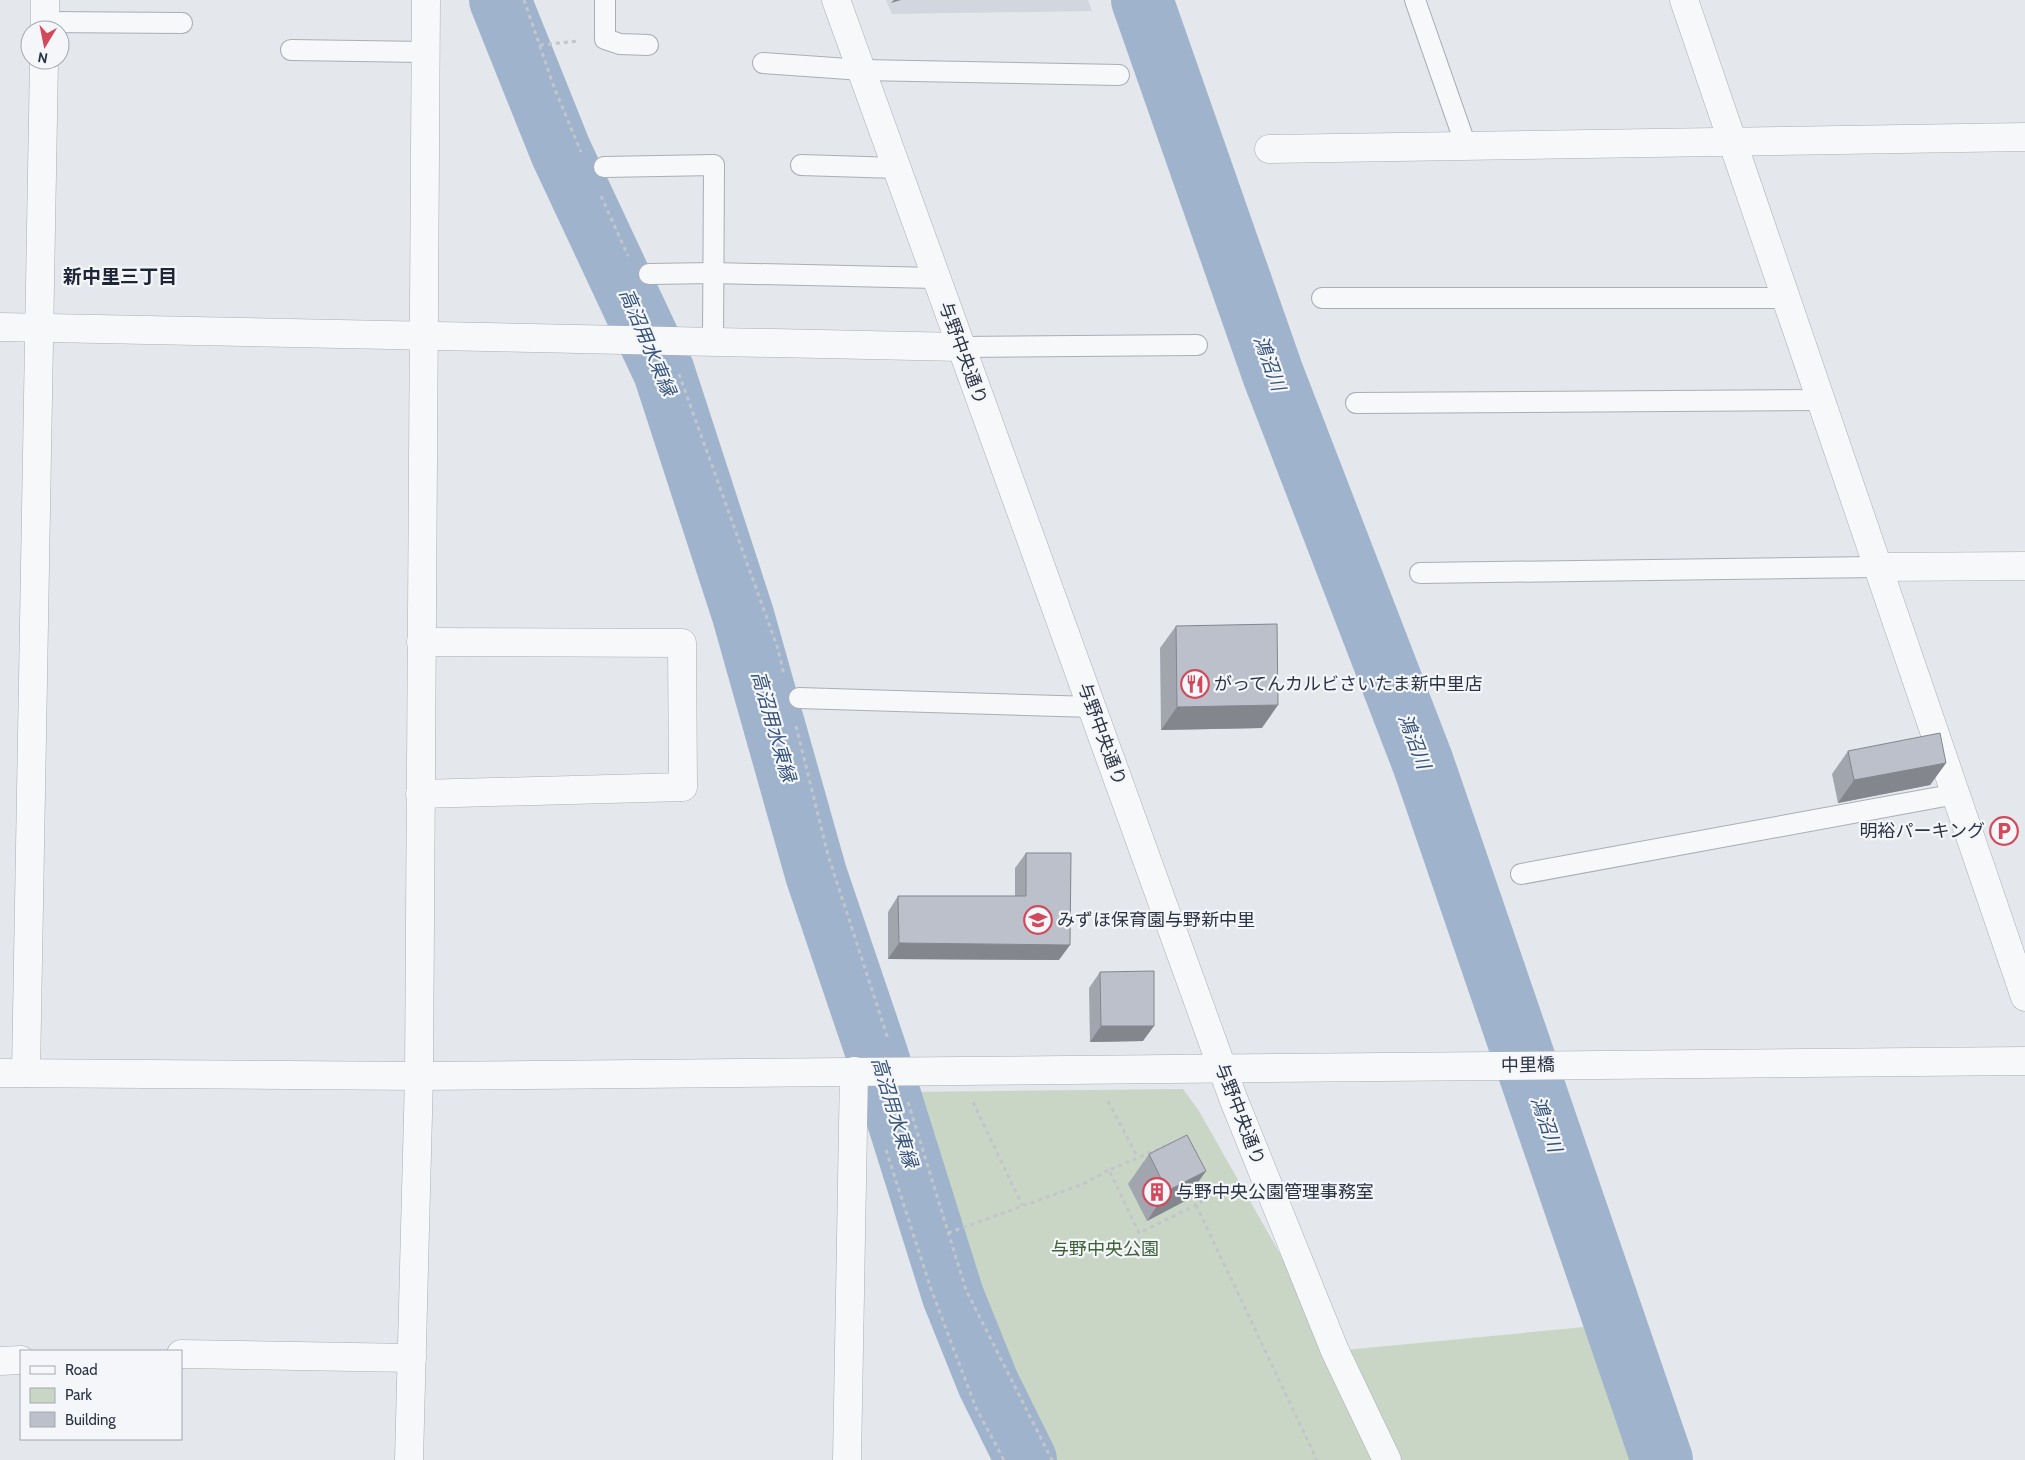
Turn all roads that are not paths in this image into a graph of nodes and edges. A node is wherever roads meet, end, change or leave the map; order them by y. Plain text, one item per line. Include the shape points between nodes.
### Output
1 (426, 0) edge
2 (605, 0) edge
3 (836, 0) edge
4 (1415, 0) edge
5 (1684, 0) edge
6 (45, 17) edge
7 (182, 23) dead end
8 (648, 45) dead end
9 (290, 50) dead end
10 (426, 52) junction
11 (764, 64) dead end
12 (44, 70) edge
13 (862, 70) junction
14 (1119, 75) dead end
15 (2025, 137) edge
16 (1733, 142) junction
17 (1466, 146) junction
18 (1269, 148) dead end
19 (801, 165) dead end
20 (596, 167) road end
21 (897, 168) junction
22 (641, 270) road end
23 (713, 273) junction
24 (935, 278) junction
25 (1322, 298) dead end
26 (1786, 298) junction
27 (0, 327) edge
28 (39, 328) junction
29 (422, 334) junction
30 (713, 342) junction
31 (1197, 345) dead end
32 (961, 347) junction
33 (1821, 400) junction
34 (1356, 403) dead end
35 (2025, 566) edge
36 (1878, 567) junction
37 (1420, 573) dead end
38 (421, 642) junction
39 (800, 698) dead end
40 (1093, 707) junction
41 (420, 794) junction
42 (1956, 794) junction
43 (1521, 874) dead end
44 (2025, 997) edge
45 (2025, 1061) edge
46 (1222, 1068) junction
47 (876, 1071) junction
48 (13, 1073) edge
49 (419, 1076) junction
50 (182, 1354) edge
51 (412, 1358) junction
52 (20, 1360) edge
53 (0, 1361) edge
54 (409, 1460) edge
55 (847, 1460) edge
56 (1387, 1460) edge

1 - 10 street
2 - 8 lane via 606,39 620,44
3 - 13 street, 与野中央通り
4 - 17 lane
5 - 16 street
6 - 7 lane
9 - 10 lane
10 - 29 street
11 - 13 lane
12 - 28 street
13 - 14 lane
13 - 21 street, 与野中央通り
15 - 16 street
16 - 17 street
16 - 26 street
17 - 18 street
19 - 21 lane
20 - 23 lane via 714,164
21 - 24 street, 与野中央通り
22 - 23 lane
23 - 24 lane
23 - 30 lane
24 - 32 street, 与野中央通り
25 - 26 lane
26 - 33 street
27 - 28 street
28 - 29 street
28 - 48 street
29 - 30 street
29 - 38 street
30 - 32 street
31 - 32 lane
32 - 40 street, 与野中央通り
33 - 34 lane
33 - 36 street
35 - 36 street
36 - 37 lane
36 - 42 street
38 - 41 street
38 - 41 street via 682,643 683,787
39 - 40 lane
40 - 46 street, 与野中央通り
41 - 49 street
42 - 43 lane
42 - 44 street
45 - 46 street, 中里橋
46 - 47 street, 中里橋
46 - 56 street, 与野中央通り via 1335,1351
47 - 49 street, 中里橋
47 - 55 street
48 - 49 street, 中里橋
49 - 51 street
50 - 51 street
51 - 54 street
52 - 53 street

